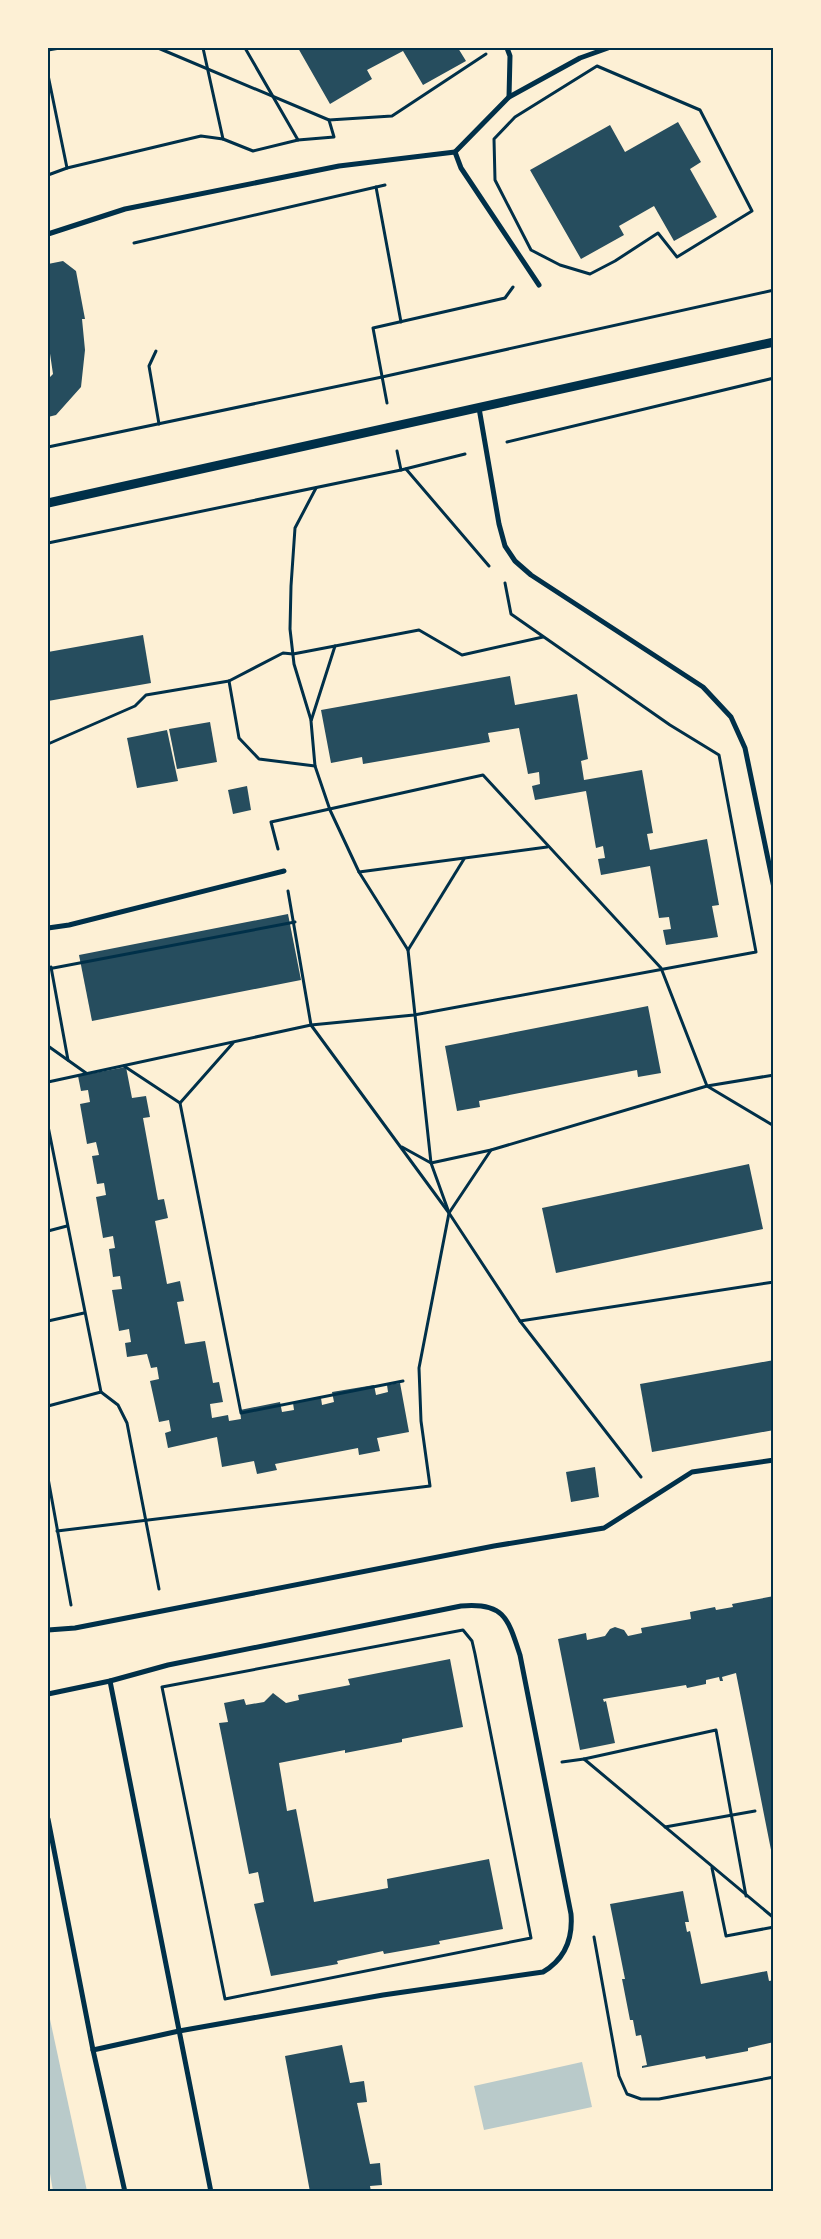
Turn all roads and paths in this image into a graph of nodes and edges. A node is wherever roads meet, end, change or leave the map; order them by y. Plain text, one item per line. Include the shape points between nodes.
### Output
1 (60, 48) edge
2 (158, 48) edge
3 (203, 48) edge
4 (245, 48) edge
5 (483, 48) edge
6 (507, 48) edge
7 (608, 48) edge
8 (48, 50) edge
9 (597, 66) joint
10 (207, 68) junction
11 (48, 74) edge
12 (275, 97) junction
13 (509, 97) junction
14 (329, 120) junction
15 (223, 139) junction
16 (298, 140) junction
17 (455, 152) junction
18 (67, 168) junction
19 (48, 175) edge
20 (386, 185) dead end
21 (376, 187) junction
22 (48, 234) edge
23 (134, 243) dead end
24 (526, 267) junction
25 (539, 285) dead end
26 (774, 290) edge
27 (401, 322) junction
28 (774, 342) edge
29 (156, 351) dead end
30 (382, 377) junction
31 (774, 378) edge
32 (479, 408) junction
33 (159, 424) junction
34 (392, 428) junction
35 (48, 447) edge
36 (485, 447) junction
37 (406, 469) junction
38 (401, 470) junction
39 (316, 488) junction
40 (48, 503) edge
41 (48, 543) edge
42 (494, 571) dead end
43 (500, 577) dead end
44 (543, 637) junction
45 (335, 646) junction
46 (293, 654) junction
47 (229, 681) junction
48 (311, 721) junction
49 (48, 744) edge
50 (315, 766) junction
51 (330, 810) junction
52 (547, 847) junction
53 (464, 858) junction
54 (284, 871) junction
55 (359, 872) junction
56 (774, 888) edge
57 (295, 922) junction
58 (48, 928) edge
59 (408, 950) junction
60 (49, 968) edge
61 (661, 968) junction
62 (414, 1015) junction
63 (311, 1026) junction
64 (233, 1042) junction
65 (48, 1046) edge
66 (68, 1060) junction
67 (124, 1066) junction
68 (87, 1073) junction
69 (774, 1075) edge
70 (48, 1082) edge
71 (707, 1086) junction
72 (180, 1103) junction
73 (774, 1126) edge
74 (48, 1128) edge
75 (399, 1145) junction
76 (492, 1150) junction
77 (431, 1163) junction
78 (449, 1213) junction
79 (67, 1226) junction
80 (48, 1231) edge
81 (774, 1282) edge
82 (84, 1313) junction
83 (48, 1321) edge
84 (520, 1321) junction
85 (403, 1381) dead end
86 (101, 1392) junction
87 (48, 1406) edge
88 (774, 1460) edge
89 (48, 1478) edge
90 (656, 1494) junction
91 (146, 1519) junction
92 (57, 1531) junction
93 (163, 1610) junction
94 (75, 1628) junction
95 (48, 1630) edge
96 (168, 1665) junction
97 (110, 1681) junction
98 (162, 1687) junction
99 (48, 1694) edge
100 (584, 1759) junction
101 (562, 1762) junction
102 (542, 1765) junction
103 (564, 1772) dead end
104 (755, 1811) dead end
105 (731, 1815) junction
106 (48, 1819) edge
107 (664, 1828) junction
108 (712, 1868) junction
109 (746, 1896) junction
110 (774, 1918) edge
111 (774, 1927) edge
112 (592, 1929) dead end
113 (180, 2031) junction
114 (93, 2050) junction
115 (774, 2077) edge
116 (125, 2192) edge
117 (211, 2192) edge

1 - 8 path
2 - 10 path
3 - 10 path
4 - 12 path
5 - 14 path via 486,56 392,116
6 - 13 street via 510,56
7 - 13 street via 580,58
9 - 9 path via 516,117 494,139 495,180 531,250 560,265 590,274 658,233 677,257 752,211 700,110
10 - 12 path
10 - 15 path
11 - 18 path
12 - 14 path
12 - 16 path
13 - 17 street
14 - 16 path via 334,137
15 - 16 path via 253,151
15 - 18 path via 201,136
17 - 22 street via 339,166 126,209
17 - 24 street via 461,168
18 - 19 path
20 - 21 path
21 - 23 path
21 - 27 path
24 - 25 street
24 - 27 path via 505,298
26 - 30 path
27 - 30 path via 373,328
28 - 32 street
29 - 33 path via 149,366
30 - 33 path
30 - 34 path
31 - 36 path
32 - 34 street
32 - 36 street
33 - 35 path
34 - 38 path
34 - 40 street
36 - 37 path
36 - 56 street via 498,524 505,546 515,561 531,575 703,686 731,717 745,748
37 - 38 path
37 - 42 path
38 - 39 path
39 - 41 path
39 - 46 path via 295,528 290,629
43 - 44 path via 506,584 511,614
44 - 45 path via 462,656 419,630
44 - 61 path via 719,755 756,952
45 - 46 path
45 - 48 path
46 - 47 path via 283,653
46 - 48 path
47 - 49 path via 146,695 135,706
47 - 50 path via 239,738 259,759
48 - 50 path
50 - 51 path
51 - 52 path via 483,775
51 - 54 path via 271,822
51 - 55 path
52 - 53 path
52 - 61 path
53 - 55 path
53 - 59 path
54 - 57 path
54 - 58 street
55 - 59 path
57 - 60 path
57 - 63 path
59 - 62 path
60 - 66 path
61 - 62 path
61 - 71 path
62 - 63 path
62 - 77 path
63 - 64 path
63 - 75 path
64 - 67 path
64 - 72 path
65 - 66 path
66 - 68 path
67 - 68 path
67 - 72 path
68 - 70 path
69 - 71 path
71 - 73 path
71 - 76 path
72 - 85 path via 240,1413
74 - 79 path
75 - 77 path
75 - 78 path
76 - 77 path
76 - 78 path
77 - 78 path
78 - 84 path
78 - 91 path via 419,1368 421,1421 430,1486
79 - 80 path
79 - 82 path
81 - 84 path
82 - 83 path
82 - 86 path
84 - 90 path via 628,1463
86 - 87 path
86 - 91 path via 118,1405 127,1423
88 - 90 street via 692,1472
89 - 92 path
90 - 93 street via 604,1528
91 - 92 path
91 - 93 path
92 - 94 path
93 - 94 street
94 - 95 street
96 - 97 street
96 - 98 path
96 - 102 street via 461,1606 478,1604 490,1607 505,1617 516,1643
97 - 99 street
97 - 113 street
98 - 98 path via 463,1630 472,1641 475,1654 531,1938 224,1999
100 - 101 path
100 - 105 path via 716,1730
100 - 107 path
101 - 102 path
101 - 103 path
102 - 113 street via 572,1927 567,1948 553,1966 532,1974 382,1995
104 - 105 path
105 - 107 path
105 - 109 path
106 - 114 street
107 - 108 path
108 - 109 path
108 - 111 path via 726,1936
109 - 110 path
112 - 115 path via 619,2076 627,2094 641,2099 659,2099
113 - 114 street
113 - 117 street
114 - 116 street

